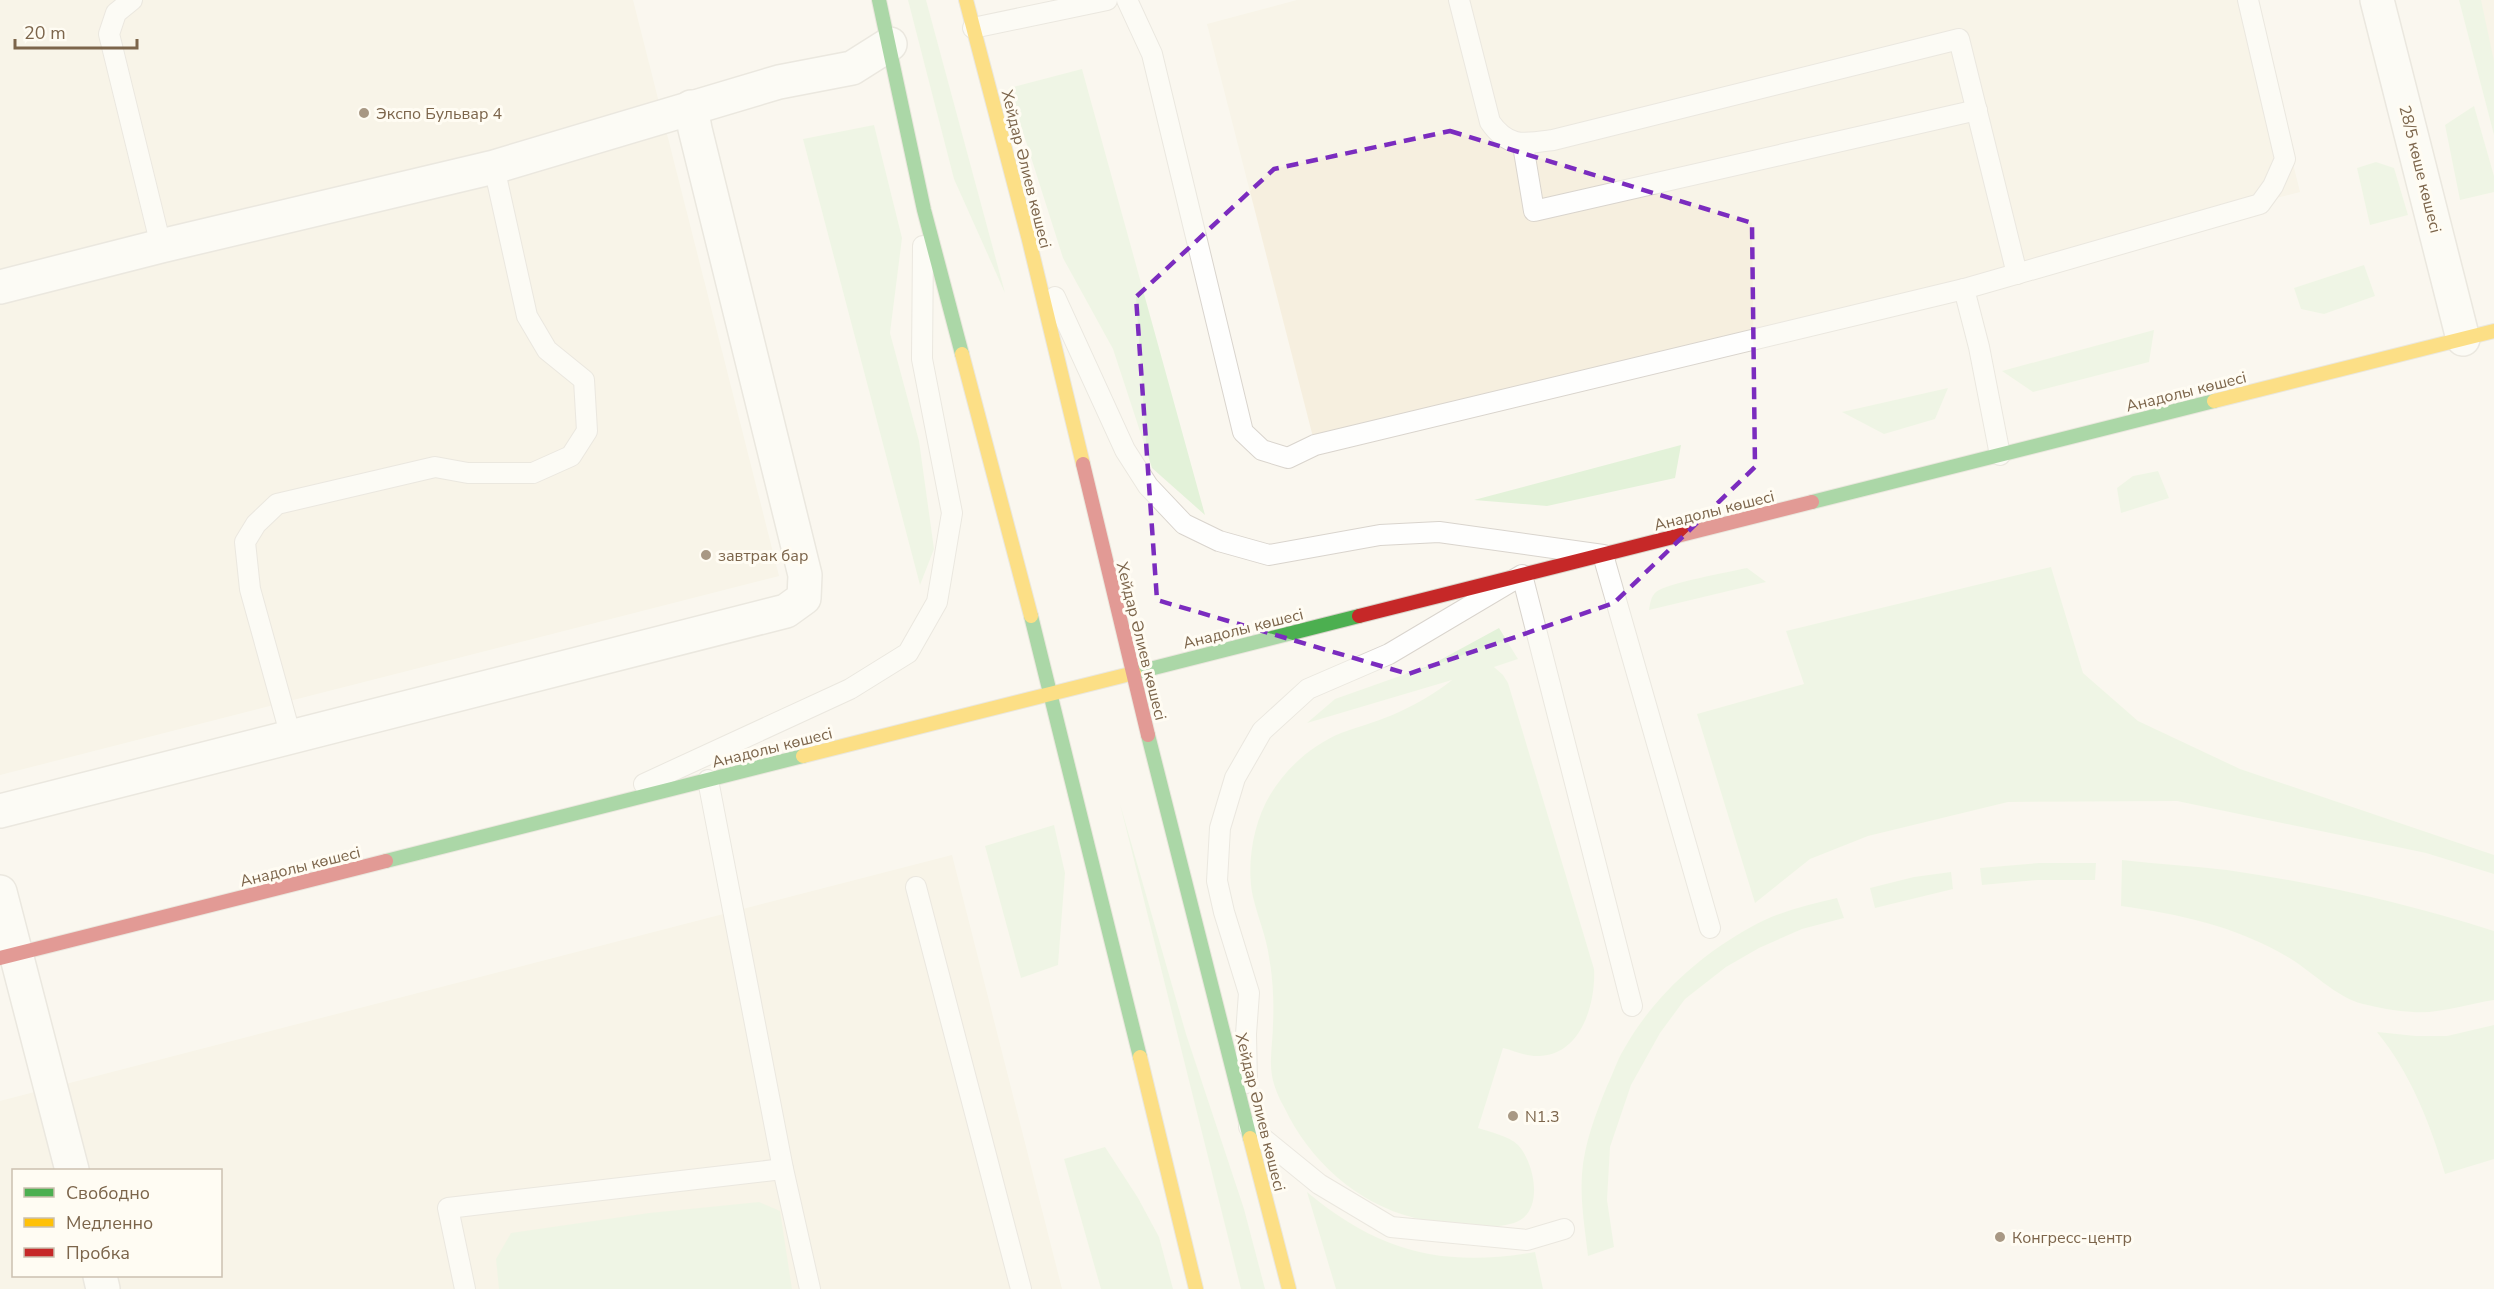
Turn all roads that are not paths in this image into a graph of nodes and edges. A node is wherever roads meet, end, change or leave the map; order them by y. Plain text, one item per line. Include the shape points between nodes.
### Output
1 (132, 0) edge
2 (879, 0) edge
3 (966, 0) edge
4 (1107, 0) edge
5 (1127, 0) edge
6 (1460, 0) edge
7 (2248, 0) edge
8 (2377, 0) edge
9 (973, 28) junction
10 (890, 44) junction
11 (692, 107) junction
12 (1977, 110) junction
13 (1523, 144) junction
14 (494, 167) junction
15 (924, 210) junction
16 (1029, 240) junction
17 (161, 246) junction
18 (2017, 274) junction
19 (0, 287) edge
20 (1964, 289) junction
21 (2494, 331) edge
22 (2463, 339) junction
23 (2000, 455) junction
24 (1603, 555) junction
25 (1522, 575) junction
26 (1134, 673) junction
27 (1052, 694) junction
28 (291, 737) junction
29 (708, 780) junction
30 (0, 811) edge
31 (586, 811) junction
32 (916, 887) dead end
33 (0, 892) edge
34 (1710, 928) dead end
35 (8, 956) edge
36 (1632, 1006) dead end
37 (1249, 1127) junction
38 (72, 1169) edge
39 (783, 1169) junction
40 (1564, 1229) dead end
41 (465, 1289) edge
42 (810, 1289) edge
43 (1021, 1289) edge
44 (1196, 1289) edge
45 (1289, 1289) edge

1 - 17 lane via 116,13 109,34
2 - 10 street
3 - 9 street, Хейдар Әлиев көшесі
4 - 9 lane
5 - 20 lane via 1152,54 1243,432 1262,450 1288,458 1315,445
6 - 13 lane via 1490,122 1499,136
7 - 18 lane via 2285,159 2260,204
8 - 22 street, 28/5 көше көшесі
9 - 16 street, Хейдар Әлиев көшесі
10 - 11 street via 852,68 779,82
10 - 15 street
11 - 14 street
11 - 28 street via 806,575 804,598 786,610
12 - 13 lane via 1959,39
12 - 13 lane via 1534,211
12 - 18 lane
14 - 17 street
14 - 28 lane via 527,316 547,350 584,380 587,430 571,456 533,473 468,473 435,467 277,504 256,524 244,542 250,589
15 - 27 street
15 - 31 lane via 922,359 952,513 937,602 913,646 850,689
16 - 24 lane via 1125,450 1148,486 1184,524 1219,541 1269,555 1380,535 1439,532
16 - 26 street, Хейдар Әлиев көшесі
17 - 19 street
18 - 20 lane
20 - 23 lane
21 - 22 street, Анадолы көшесі
22 - 23 street, Анадолы көшесі
23 - 24 street, Анадолы көшесі
24 - 25 street, Анадолы көшесі
24 - 34 lane
25 - 26 street, Анадолы көшесі
25 - 36 lane
25 - 37 lane via 1389,654 1308,689 1262,731 1235,778 1220,828 1217,881 1249,993
26 - 27 street, Анадолы көшесі
26 - 37 street, Хейдар Әлиев көшесі
27 - 29 street, Анадолы көшесі
27 - 44 street
28 - 30 street
29 - 31 street, Анадолы көшесі
29 - 39 lane
31 - 35 street, Анадолы көшесі
32 - 43 lane
33 - 35 street
35 - 38 street
37 - 40 lane via 1319,1184 1391,1227 1527,1240
37 - 45 street, Хейдар Әлиев көшесі
39 - 41 lane via 448,1208
39 - 42 lane

